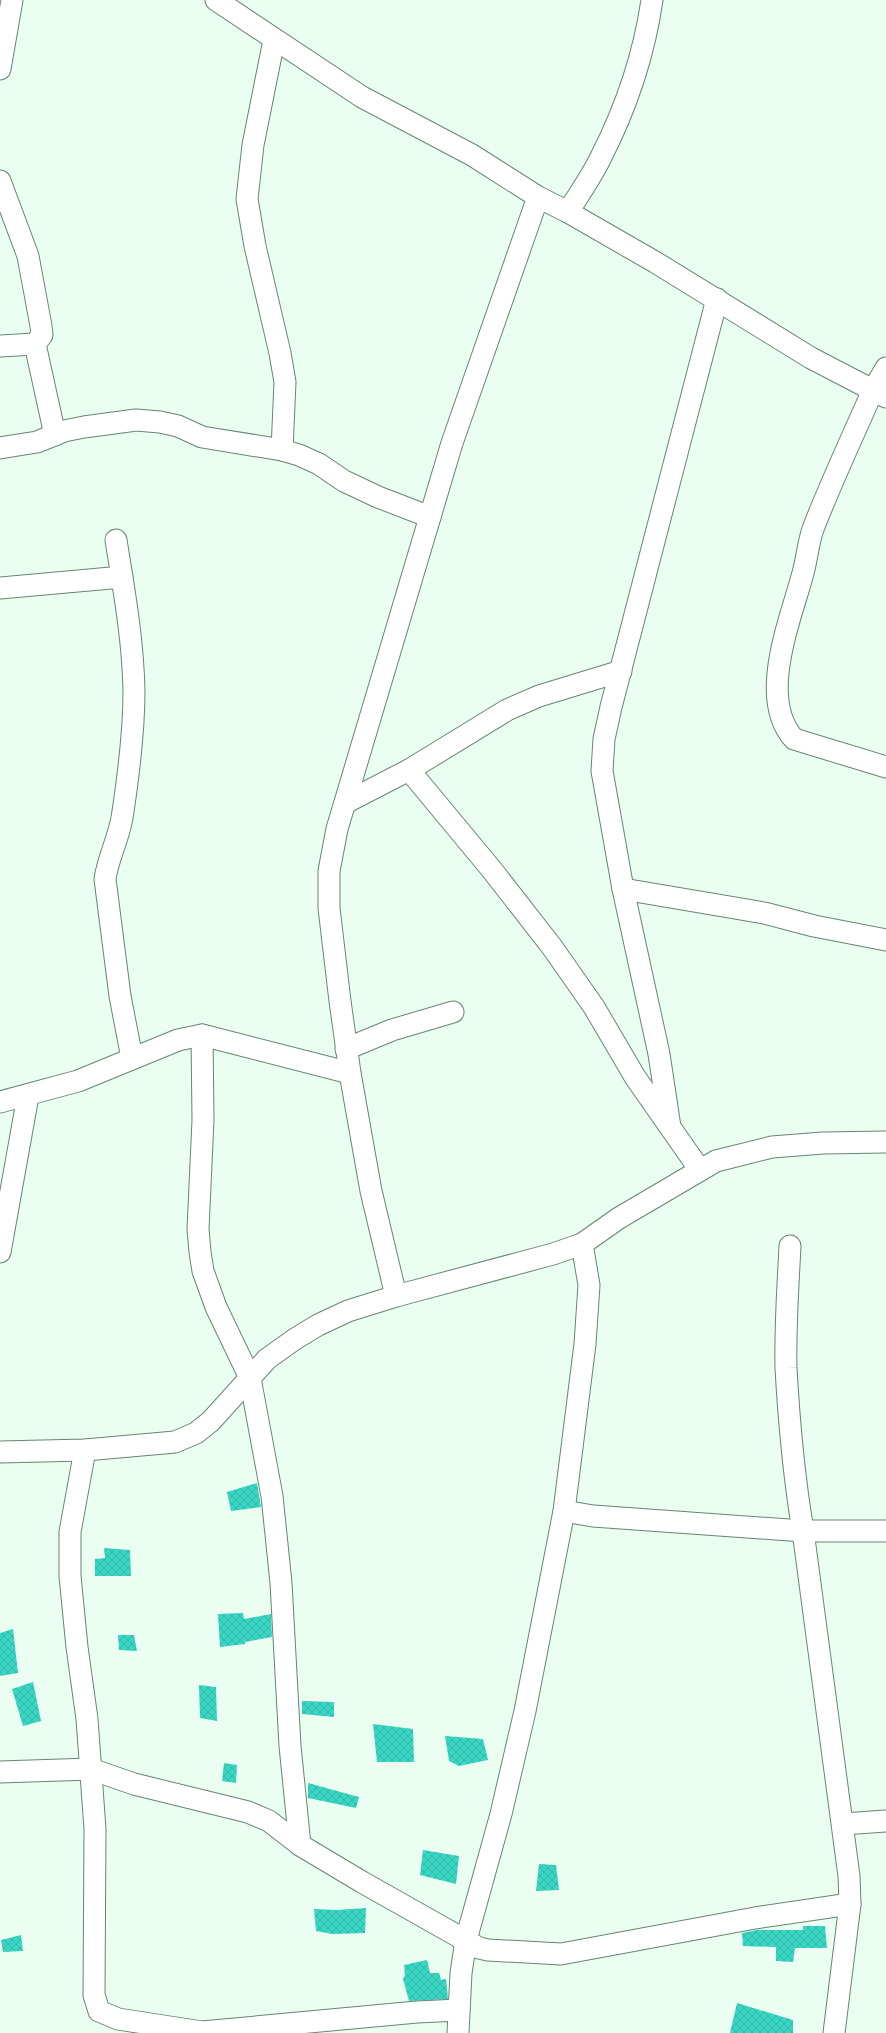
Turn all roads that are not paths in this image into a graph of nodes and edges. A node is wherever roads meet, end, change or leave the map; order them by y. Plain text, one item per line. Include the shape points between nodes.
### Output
1 (12, 0) edge
2 (216, 0) edge
3 (652, 0) edge
4 (274, 40) junction
5 (0, 69) edge
6 (0, 181) edge
7 (538, 197) junction
8 (568, 212) junction
9 (717, 299) junction
10 (35, 344) junction
11 (0, 346) edge
12 (886, 368) edge
13 (880, 393) edge
14 (55, 435) junction
15 (0, 448) edge
16 (282, 450) junction
17 (430, 517) junction
18 (116, 540) dead end
19 (122, 577) junction
20 (0, 588) edge
21 (621, 671) junction
22 (886, 767) edge
23 (408, 770) junction
24 (346, 803) junction
25 (623, 888) junction
26 (886, 940) edge
27 (453, 1012) dead end
28 (202, 1036) junction
29 (346, 1049) junction
30 (132, 1058) junction
31 (350, 1073) junction
32 (28, 1096) junction
33 (0, 1102) edge
34 (670, 1128) junction
35 (886, 1142) edge
36 (700, 1170) junction
37 (582, 1244) junction
38 (790, 1246) dead end
39 (0, 1252) edge
40 (396, 1296) junction
41 (250, 1378) junction
42 (84, 1450) junction
43 (0, 1452) edge
44 (564, 1511) junction
45 (804, 1531) junction
46 (886, 1531) edge
47 (91, 1769) junction
48 (0, 1772) edge
49 (886, 1821) edge
50 (843, 1824) junction
51 (300, 1845) junction
52 (850, 1904) junction
53 (466, 1940) junction
54 (459, 2010) junction
55 (458, 2033) edge
56 (834, 2033) edge

1 - 5 street
2 - 4 street
3 - 8 street via 648,32 633,84 601,157
4 - 7 street via 362,97 472,155
4 - 16 street via 253,145 248,199 256,254 285,382
6 - 10 street via 28,256 42,335
7 - 8 street
7 - 17 street via 452,443
8 - 9 street
9 - 13 street via 811,358
9 - 21 street via 645,569
10 - 11 street
10 - 14 street
12 - 13 street
13 - 22 street via 812,531 803,573 784,635 777,686 786,730 794,739
14 - 15 street via 37,442
14 - 16 street via 84,427 136,420 178,426 202,437
16 - 17 street via 319,464 344,481 378,497
17 - 24 street
18 - 19 street
19 - 20 street
19 - 30 street via 129,622 134,691 122,818 105,879 120,996
21 - 23 street via 539,696 507,710
21 - 25 street via 604,739 602,771
23 - 24 street
23 - 34 street via 492,870 552,947 594,1007 634,1078
24 - 29 street via 332,849 329,870 329,908
25 - 26 street via 764,913
25 - 34 street via 659,1054
27 - 29 street via 392,1030
28 - 30 street via 178,1040
28 - 31 street
28 - 41 street via 203,1120 198,1229 200,1252 203,1271 216,1307
29 - 31 street
30 - 32 street via 78,1081
31 - 40 street via 371,1191
32 - 33 street
32 - 39 street
34 - 36 street
35 - 36 street via 772,1146 716,1161
36 - 37 street via 619,1218
37 - 40 street
37 - 44 street via 589,1285 585,1344
38 - 45 street via 786,1367 797,1497
40 - 41 street via 348,1311 318,1325 267,1359
41 - 42 street via 211,1421 196,1433 175,1442
41 - 51 street via 272,1496 281,1582 290,1746
42 - 43 street
42 - 47 street via 70,1532 70,1576
44 - 45 street via 593,1516
44 - 53 street via 518,1741 501,1814
45 - 46 street
45 - 50 street
47 - 48 street
47 - 51 street via 134,1784 248,1812 269,1821
47 - 54 street via 95,1829 94,1995 99,2011 118,2019 202,2032
49 - 50 street
50 - 52 street
51 - 53 street
52 - 53 street via 561,1954 488,1950
52 - 56 street
53 - 54 street
54 - 55 street

